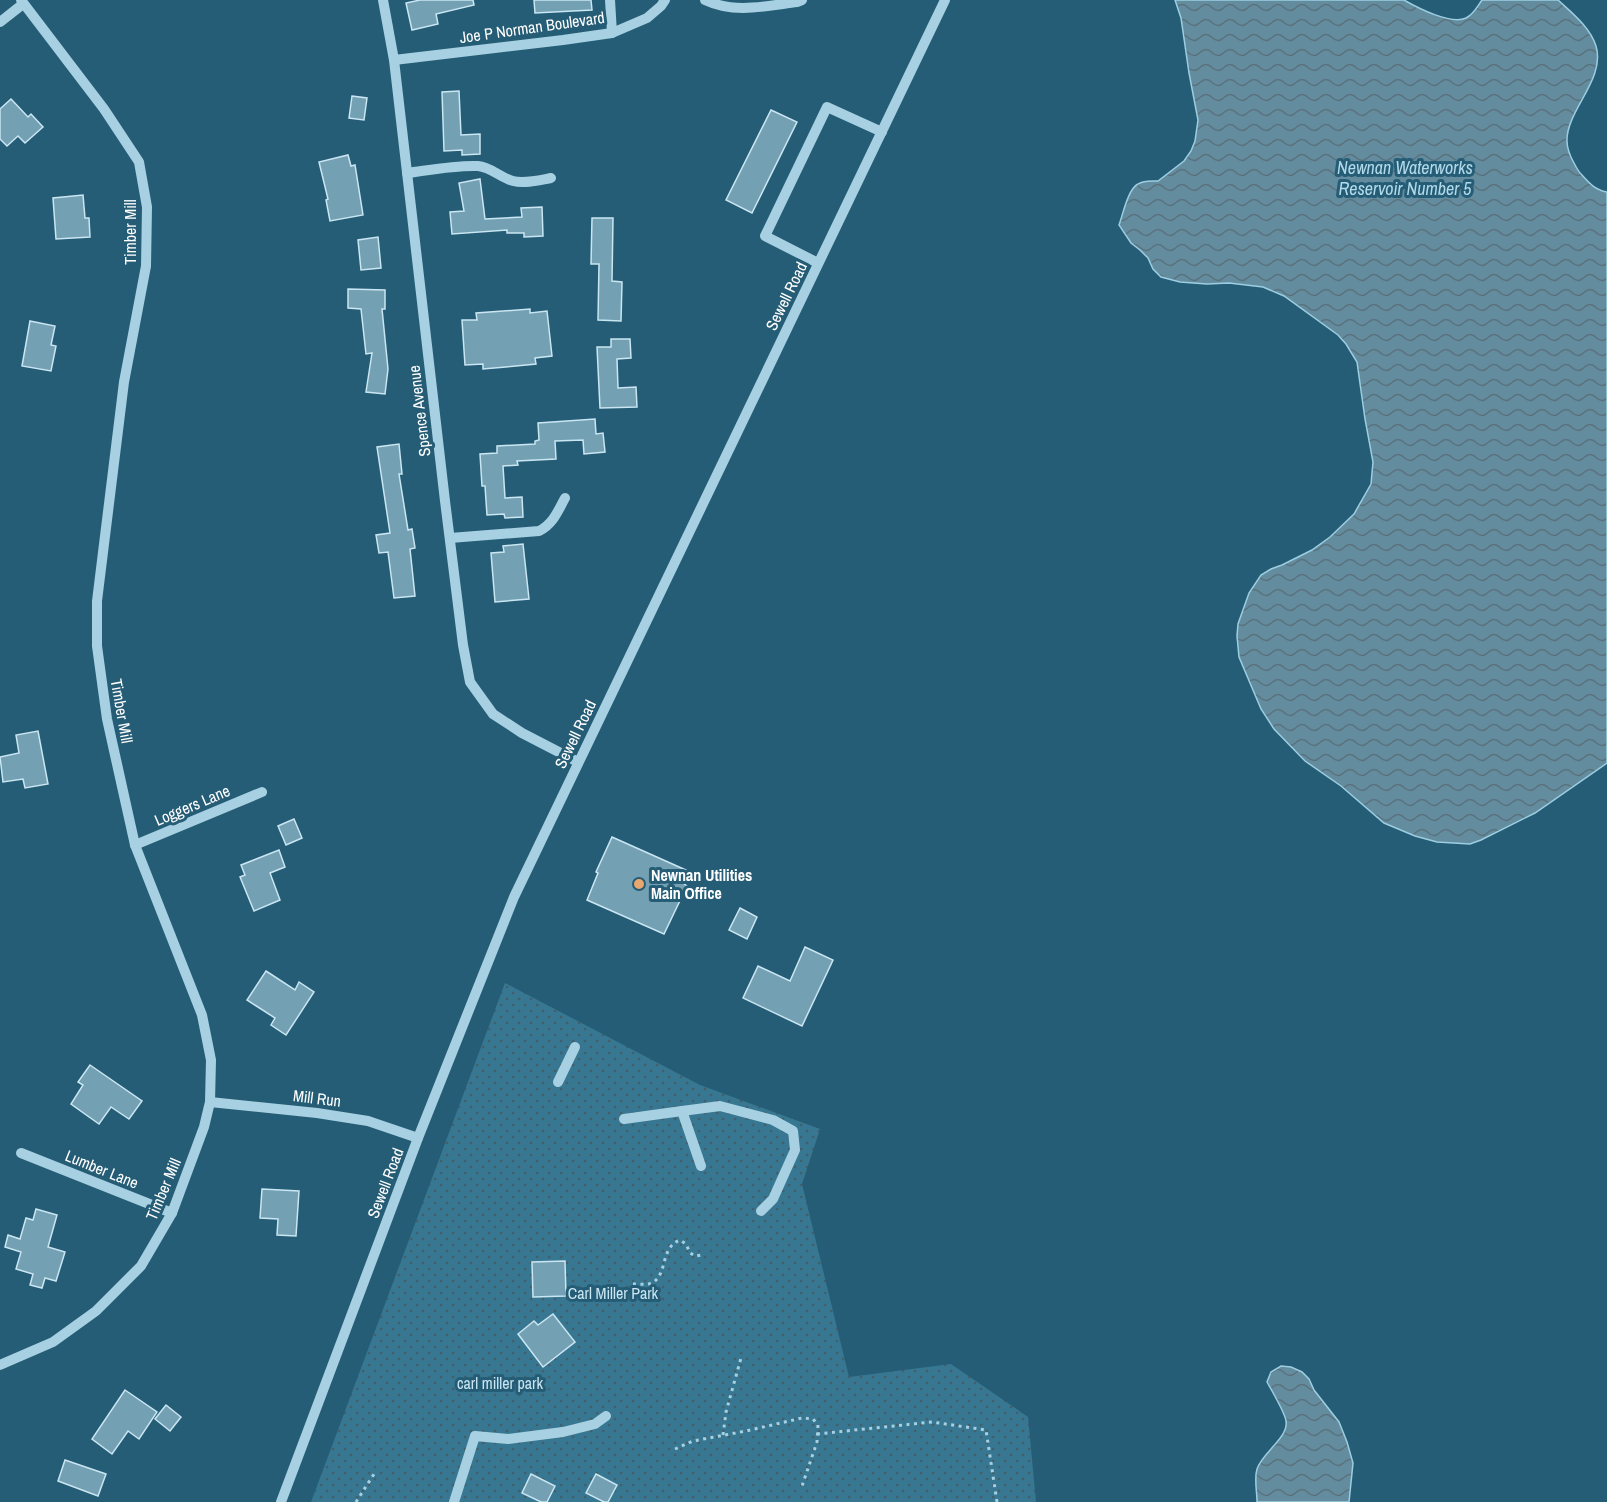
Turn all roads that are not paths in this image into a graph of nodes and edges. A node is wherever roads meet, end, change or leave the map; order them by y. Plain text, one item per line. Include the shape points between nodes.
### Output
1 (383, 0) edge
2 (610, 0) edge
3 (665, 0) edge
4 (705, 0) edge
5 (802, 0) edge
6 (945, 0) edge
7 (22, 2) edge
8 (0, 22) edge
9 (612, 33) junction
10 (394, 60) junction
11 (882, 132) junction
12 (407, 173) junction
13 (551, 178) dead end
14 (818, 263) junction
15 (565, 498) dead end
16 (450, 538) junction
17 (579, 762) junction
18 (262, 792) dead end
19 (135, 845) junction
20 (575, 1047) dead end
21 (558, 1082) dead end
22 (210, 1102) junction
23 (682, 1112) junction
24 (624, 1119) dead end
25 (418, 1138) junction
26 (21, 1153) dead end
27 (701, 1166) dead end
28 (761, 1211) dead end
29 (172, 1213) junction
30 (0, 1365) edge
31 (606, 1416) dead end
32 (281, 1502) edge
33 (454, 1502) edge

1 - 10 street, Spence Avenue
2 - 9 street
3 - 9 street, Joe P Norman Boulevard via 647,18
4 - 5 street via 745,9
6 - 11 street, Sewell Road
7 - 8 street
7 - 19 street, Timber Mill via 104,109 139,162 147,207 146,266 124,382 97,601 97,646 107,719
9 - 10 street, Joe P Norman Boulevard
10 - 12 street, Spence Avenue
11 - 14 street, Sewell Road
11 - 14 street via 827,107 765,236
12 - 13 street via 480,166 513,181
12 - 16 street, Spence Avenue
14 - 17 street, Sewell Road
15 - 16 street via 552,521 539,531
16 - 17 street, Spence Avenue via 470,682 493,714
17 - 25 street, Sewell Road via 514,897
18 - 19 street, Loggers Lane
19 - 22 street, Timber Mill via 202,1015 211,1060
20 - 21 street
22 - 25 street, Mill Run via 368,1121
22 - 29 street, Timber Mill
23 - 24 street
23 - 27 street
23 - 28 street via 720,1106 773,1120 793,1131 795,1150 773,1199
25 - 32 street, Sewell Road
26 - 29 street, Lumber Lane
29 - 30 street, Timber Mill via 141,1266 96,1311 53,1342
31 - 33 street via 595,1424 563,1432 508,1439 475,1436

